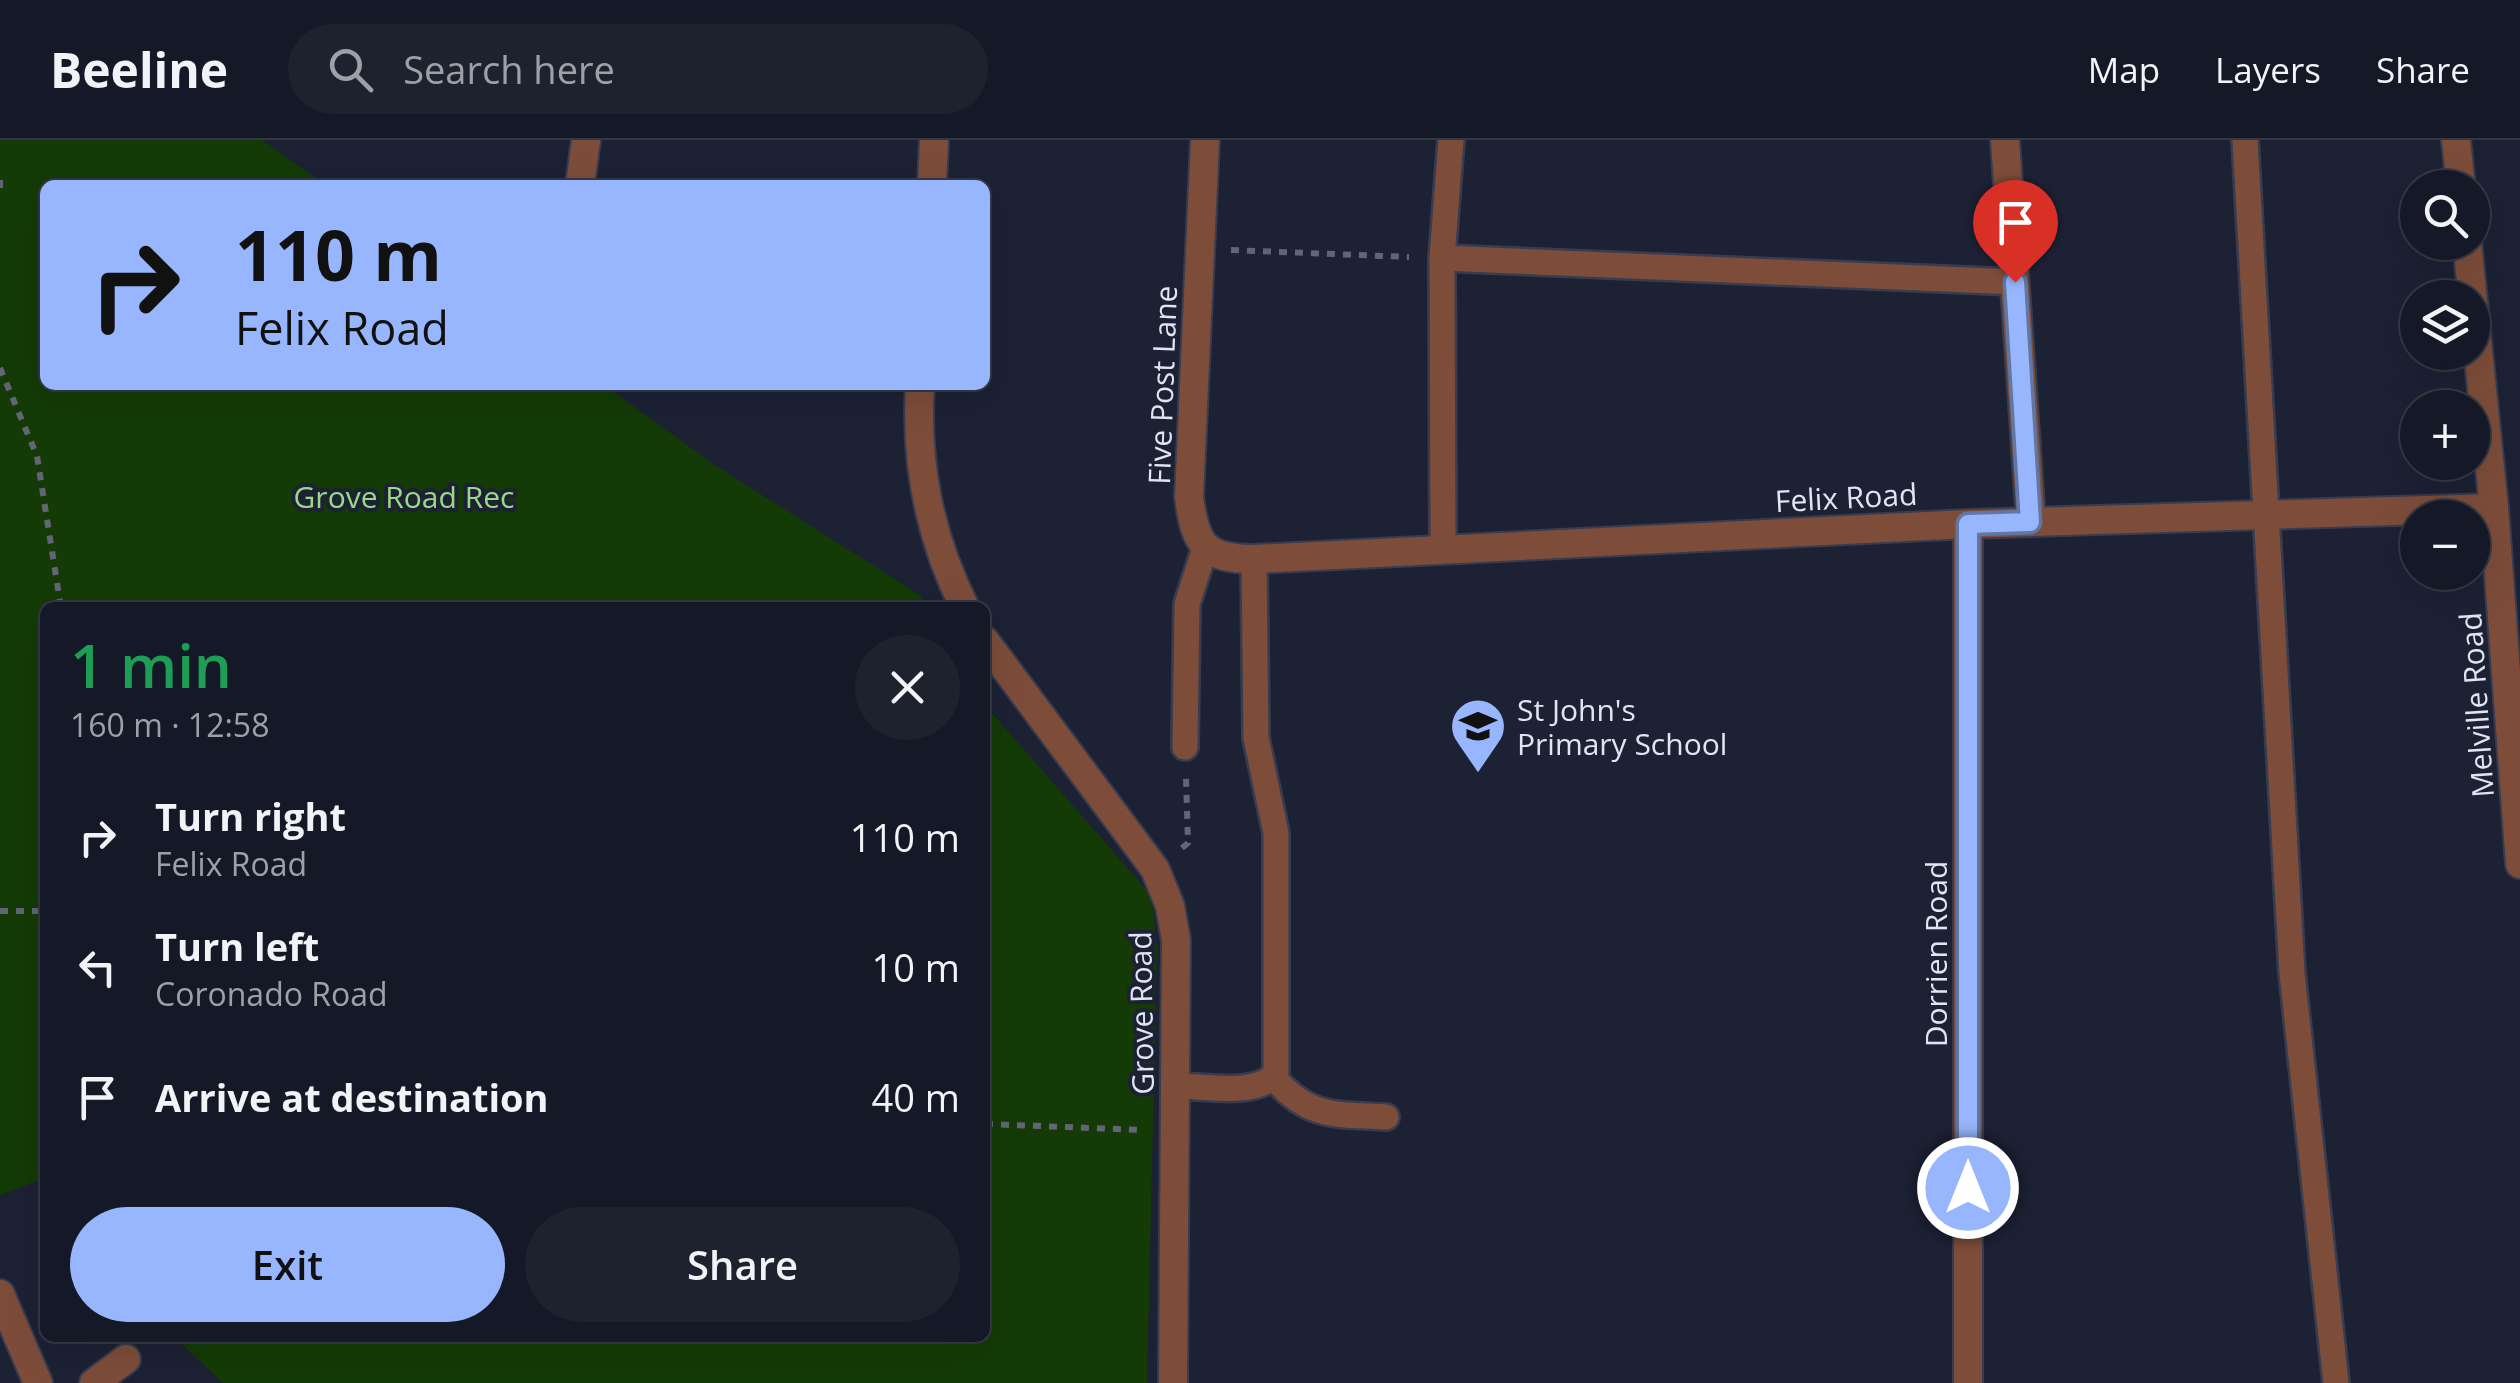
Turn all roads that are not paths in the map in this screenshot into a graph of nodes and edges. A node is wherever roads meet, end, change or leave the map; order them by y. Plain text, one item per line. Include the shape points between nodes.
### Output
1 (586, 140) edge
2 (934, 140) edge
3 (1205, 140) edge
4 (1451, 140) edge
5 (2005, 140) edge
6 (2245, 140) edge
7 (2456, 140) edge
8 (2459, 170) edge
9 (581, 180) edge
10 (932, 180) edge
11 (1442, 258) junction
12 (2469, 260) edge
13 (2015, 282) junction
14 (920, 390) edge
15 (2494, 508) junction
16 (2267, 515) junction
17 (2030, 522) junction
18 (1968, 524) junction
19 (1205, 548) junction
20 (1443, 548) junction
21 (1254, 559) junction
22 (961, 602) edge
23 (990, 647) edge
24 (1185, 747) road end
25 (2520, 864) edge
26 (1273, 1077) junction
27 (1176, 1086) junction
28 (1386, 1118) dead end
29 (0, 1294) edge
30 (126, 1359) dead end
31 (38, 1383) edge
32 (94, 1383) edge
33 (1173, 1383) edge
34 (1968, 1383) edge
35 (2336, 1383) edge

1 - 9 street
2 - 10 street
3 - 19 street, Five Post Lane via 1189,497
4 - 11 lane
5 - 13 street
6 - 16 lane
7 - 8 street
11 - 13 lane
11 - 20 lane
12 - 15 street, Melville Road
13 - 17 street
14 - 22 street via 925,494
15 - 16 street, Felix Road
15 - 25 street, Melville Road
16 - 17 street, Felix Road
16 - 35 lane via 2292,973
17 - 18 street, Felix Road
18 - 20 street, Felix Road
18 - 34 street, Dorrien Road
19 - 21 street, Felix Road via 1217,556
19 - 24 lane via 1187,604
20 - 21 street, Felix Road
21 - 26 lane via 1256,738 1276,833
23 - 27 street, Grove Road via 1156,869 1176,940
26 - 27 lane via 1255,1086
26 - 28 lane via 1306,1108
27 - 33 street, Grove Road
29 - 31 street
30 - 32 street

